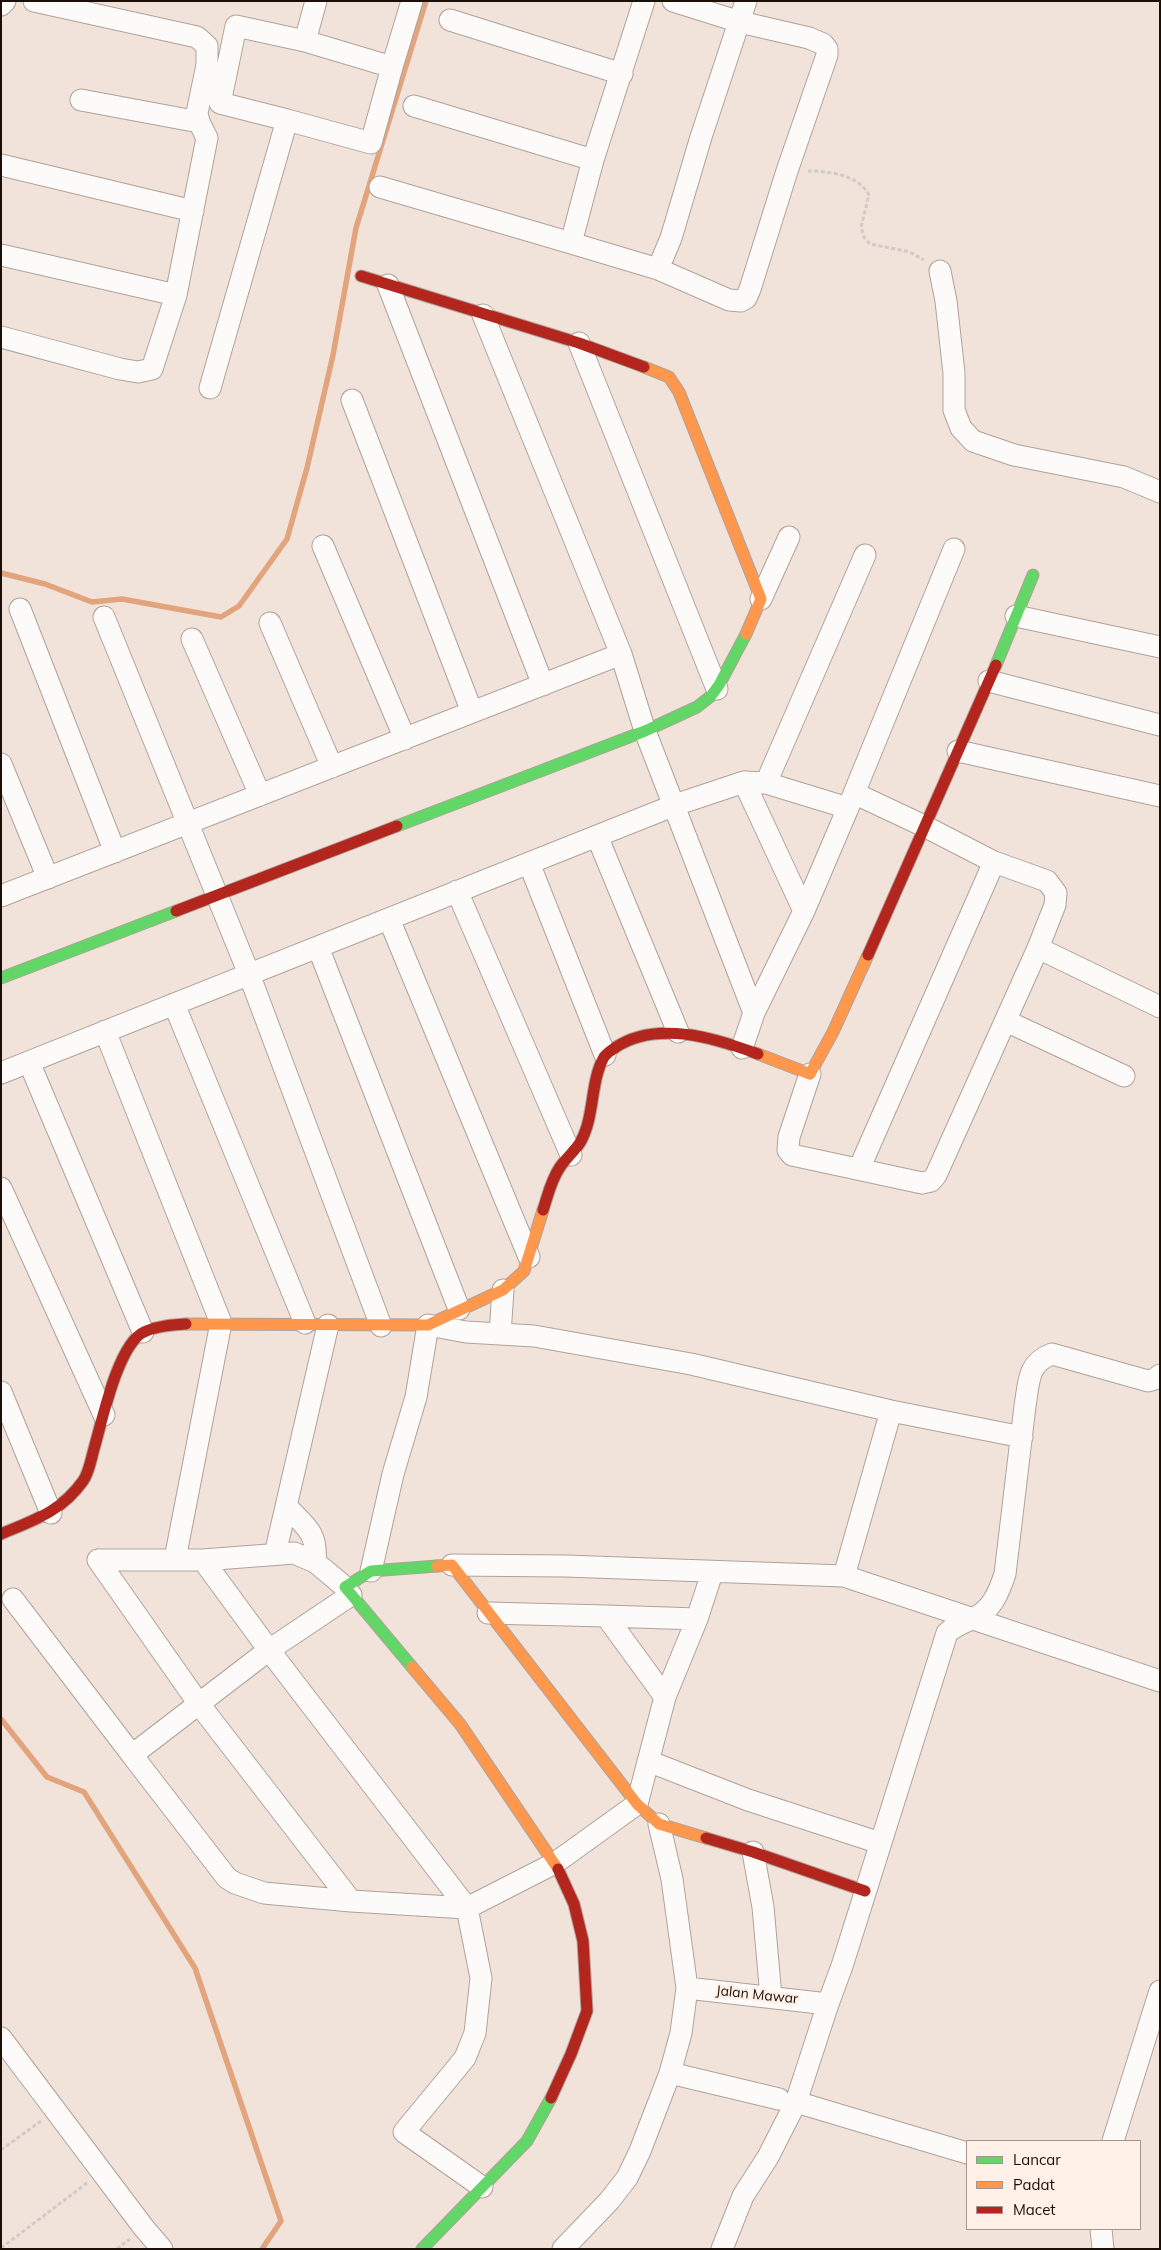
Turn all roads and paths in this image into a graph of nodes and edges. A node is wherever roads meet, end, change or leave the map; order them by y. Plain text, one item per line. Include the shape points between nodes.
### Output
1 (5, 1) edge
2 (34, 1) edge
3 (316, 1) edge
4 (412, 1) edge
5 (644, 1) edge
6 (673, 1) edge
7 (746, 1) edge
8 (1, 5) edge
9 (450, 20) dead end
10 (740, 22) junction
11 (305, 41) junction
12 (392, 67) junction
13 (622, 74) junction
14 (81, 100) dead end
15 (414, 106) dead end
16 (287, 120) junction
17 (199, 122) junction
18 (593, 160) junction
19 (1, 165) edge
20 (787, 170) junction
21 (380, 187) dead end
22 (192, 211) junction
23 (571, 243) junction
24 (1, 255) edge
25 (658, 269) junction
26 (940, 271) joint
27 (361, 276) dead end
28 (388, 285) junction
29 (176, 295) junction
30 (484, 315) junction
31 (1, 337) edge
32 (579, 343) junction
33 (210, 388) dead end
34 (352, 400) dead end
35 (1160, 492) edge
36 (789, 537) dead end
37 (323, 546) dead end
38 (954, 549) dead end
39 (865, 555) dead end
40 (1033, 575) dead end
41 (761, 599) junction
42 (20, 609) dead end
43 (1016, 616) junction
44 (104, 617) dead end
45 (270, 623) dead end
46 (192, 639) dead end
47 (1160, 647) edge
48 (621, 654) junction
49 (989, 681) junction
50 (542, 685) junction
51 (716, 689) junction
52 (472, 712) junction
53 (1160, 724) edge
54 (645, 731) junction
55 (405, 739) junction
56 (958, 751) junction
57 (1, 764) edge
58 (332, 767) junction
59 (744, 782) junction
60 (766, 783) junction
61 (260, 795) junction
62 (1160, 796) edge
63 (852, 801) junction
64 (675, 805) junction
65 (187, 824) junction
66 (924, 826) junction
67 (596, 836) junction
68 (115, 852) junction
69 (994, 862) junction
70 (529, 863) junction
71 (48, 878) junction
72 (457, 891) junction
73 (1, 896) edge
74 (218, 896) junction
75 (804, 911) junction
76 (389, 919) junction
77 (318, 947) junction
78 (1038, 948) junction
79 (249, 974) junction
80 (1, 978) edge
81 (174, 1004) junction
82 (1160, 1007) edge
83 (754, 1013) junction
84 (1006, 1021) junction
85 (105, 1031) junction
86 (678, 1032) junction
87 (742, 1048) junction
88 (605, 1055) junction
89 (29, 1062) junction
90 (1, 1073) edge
91 (810, 1074) junction
92 (1124, 1076) dead end
93 (571, 1155) junction
94 (859, 1169) junction
95 (1, 1188) edge
96 (529, 1257) junction
97 (503, 1290) junction
98 (459, 1309) junction
99 (220, 1323) junction
100 (305, 1323) junction
101 (328, 1325) junction
102 (428, 1325) junction
103 (380, 1326) junction
104 (143, 1332) junction
105 (500, 1334) junction
106 (1160, 1375) edge
107 (1, 1392) edge
108 (891, 1411) junction
109 (104, 1415) junction
110 (1022, 1437) junction
111 (286, 1506) junction
112 (51, 1513) junction
113 (1, 1534) edge
114 (275, 1554) junction
115 (175, 1559) junction
116 (203, 1560) junction
117 (315, 1562) junction
118 (452, 1565) junction
119 (371, 1571) junction
120 (712, 1572) junction
121 (844, 1576) junction
122 (348, 1591) junction
123 (13, 1599) dead end
124 (488, 1613) junction
125 (606, 1616) junction
126 (975, 1618) junction
127 (697, 1619) junction
128 (269, 1650) junction
129 (1160, 1681) edge
130 (665, 1697) junction
131 (199, 1704) junction
132 (132, 1755) junction
133 (648, 1761) junction
134 (637, 1804) junction
135 (659, 1824) junction
136 (880, 1843) junction
137 (753, 1852) junction
138 (555, 1863) junction
139 (865, 1891) junction
140 (351, 1901) junction
141 (467, 1908) junction
142 (686, 1988) junction
143 (1160, 1991) edge
144 (771, 1997) junction
145 (828, 2004) junction
146 (1, 2038) edge
147 (670, 2073) junction
148 (788, 2100) junction
149 (55, 2110) junction
150 (1113, 2140) edge
151 (1, 2150) edge
152 (966, 2152) edge
153 (102, 2172) junction
154 (482, 2186) junction
155 (1102, 2230) edge
156 (1, 2248) edge
157 (162, 2249) edge
158 (422, 2249) edge
159 (562, 2249) edge
160 (722, 2249) edge
161 (1103, 2249) edge

1 - 8 street
2 - 17 street via 197,38 207,46 207,65 197,113
3 - 11 street
4 - 12 street
5 - 13 street
6 - 10 street
7 - 10 street
9 - 13 street
10 - 20 street via 809,38 827,49
10 - 25 street via 671,238
11 - 12 street
11 - 16 street via 236,26 220,103
12 - 16 street via 371,143
13 - 18 street
14 - 17 street
15 - 18 street
16 - 33 street
17 - 22 street via 207,138 207,148
18 - 23 street
19 - 22 street
20 - 25 street via 746,298 729,300
20 - 26 path via 833,174 865,186 869,195 861,226 870,244 910,252
21 - 23 street
22 - 29 street
23 - 25 street
24 - 29 street
26 - 35 street via 953,364 954,410 961,428 972,441 1014,455 1124,477
27 - 28 street
28 - 30 street
28 - 50 street
29 - 31 street via 152,369 138,372 120,370
30 - 32 street
30 - 48 street
32 - 41 street via 669,378 679,392
32 - 51 street
34 - 52 street
36 - 41 street
37 - 55 street
38 - 63 street
39 - 60 street
40 - 43 street
41 - 51 street
42 - 68 street
43 - 47 street
43 - 49 street
44 - 65 street
45 - 58 street
46 - 61 street
48 - 50 street
48 - 54 street
49 - 53 street
49 - 56 street
50 - 52 street
51 - 54 street via 705,703
52 - 55 street
54 - 64 street
54 - 74 street
55 - 58 street
56 - 62 street
56 - 66 street
57 - 71 street
58 - 61 street
59 - 60 street
59 - 64 street
59 - 75 street
60 - 63 street
61 - 65 street
63 - 66 street
63 - 75 street
64 - 67 street
64 - 83 street
65 - 68 street
65 - 74 street
66 - 69 street
66 - 91 street via 833,1032
67 - 70 street
67 - 86 street
68 - 71 street
69 - 78 street via 1047,880 1056,893 1055,905
69 - 94 street
70 - 72 street
70 - 88 street
71 - 73 street
72 - 76 street
72 - 93 street
74 - 79 street
74 - 80 street
75 - 83 street
76 - 77 street
76 - 96 street
77 - 79 street
77 - 98 street
78 - 82 street
78 - 84 street
79 - 81 street
79 - 103 street
81 - 85 street
81 - 100 street
83 - 87 street
84 - 92 street
84 - 94 street via 931,1181 922,1183
85 - 89 street
85 - 99 street
86 - 87 street
86 - 88 street via 630,1038
87 - 91 street
88 - 93 street via 586,1129
89 - 90 street
89 - 104 street
91 - 94 street via 789,1137 788,1150 792,1155
93 - 96 street via 560,1166 551,1184
95 - 109 street
96 - 97 street via 524,1271
97 - 98 street
97 - 105 street
98 - 102 street
99 - 100 street
99 - 104 street via 168,1325
99 - 115 street
100 - 101 street
101 - 103 street
101 - 111 street
102 - 103 street
102 - 105 street
102 - 119 street via 416,1397 393,1474
104 - 109 street via 130,1344 118,1367
105 - 108 street via 534,1336 691,1364
106 - 110 street via 1148,1381 1052,1354 1042,1357 1034,1364 1029,1379
107 - 112 street
108 - 110 street
108 - 121 street
109 - 112 street via 86,1479 72,1497
110 - 126 street via 1005,1574 988,1608
111 - 114 street
111 - 117 street via 312,1532 316,1546
112 - 113 street
114 - 116 street
114 - 117 street via 294,1554
115 - 116 street
115 - 131 street via 98,1560
116 - 128 street
117 - 122 street
118 - 119 street
118 - 120 street
118 - 124 street
119 - 122 street
120 - 121 street
120 - 127 street
121 - 126 street
122 - 128 street
122 - 138 street via 460,1724
123 - 132 street
124 - 125 street
124 - 134 street
125 - 127 street
125 - 130 street
126 - 129 street
126 - 136 street via 961,1622 947,1633
127 - 130 street
128 - 131 street
128 - 141 street
130 - 133 street
131 - 132 street
131 - 140 street
132 - 140 street via 227,1878 264,1893
133 - 134 street
133 - 136 street via 748,1800
134 - 135 street
134 - 138 street
135 - 137 street
135 - 142 street via 672,1879
136 - 139 street
137 - 139 street
137 - 144 street via 763,1907
138 - 141 street
138 - 154 street via 574,1904 583,1941 587,2011 572,2054 527,2141
139 - 145 street
140 - 141 street
141 - 154 street via 481,1978 475,2033 466,2058 404,2132
142 - 144 street, Jalan Mawar
142 - 147 street via 681,2033
143 - 150 street
144 - 145 street, Jalan Mawar
145 - 148 street
146 - 149 street
147 - 148 street
147 - 159 street via 627,2178
148 - 152 street
148 - 160 street via 768,2158 743,2196
149 - 151 path
149 - 153 street
153 - 156 path
153 - 157 street
154 - 158 street
155 - 161 street

